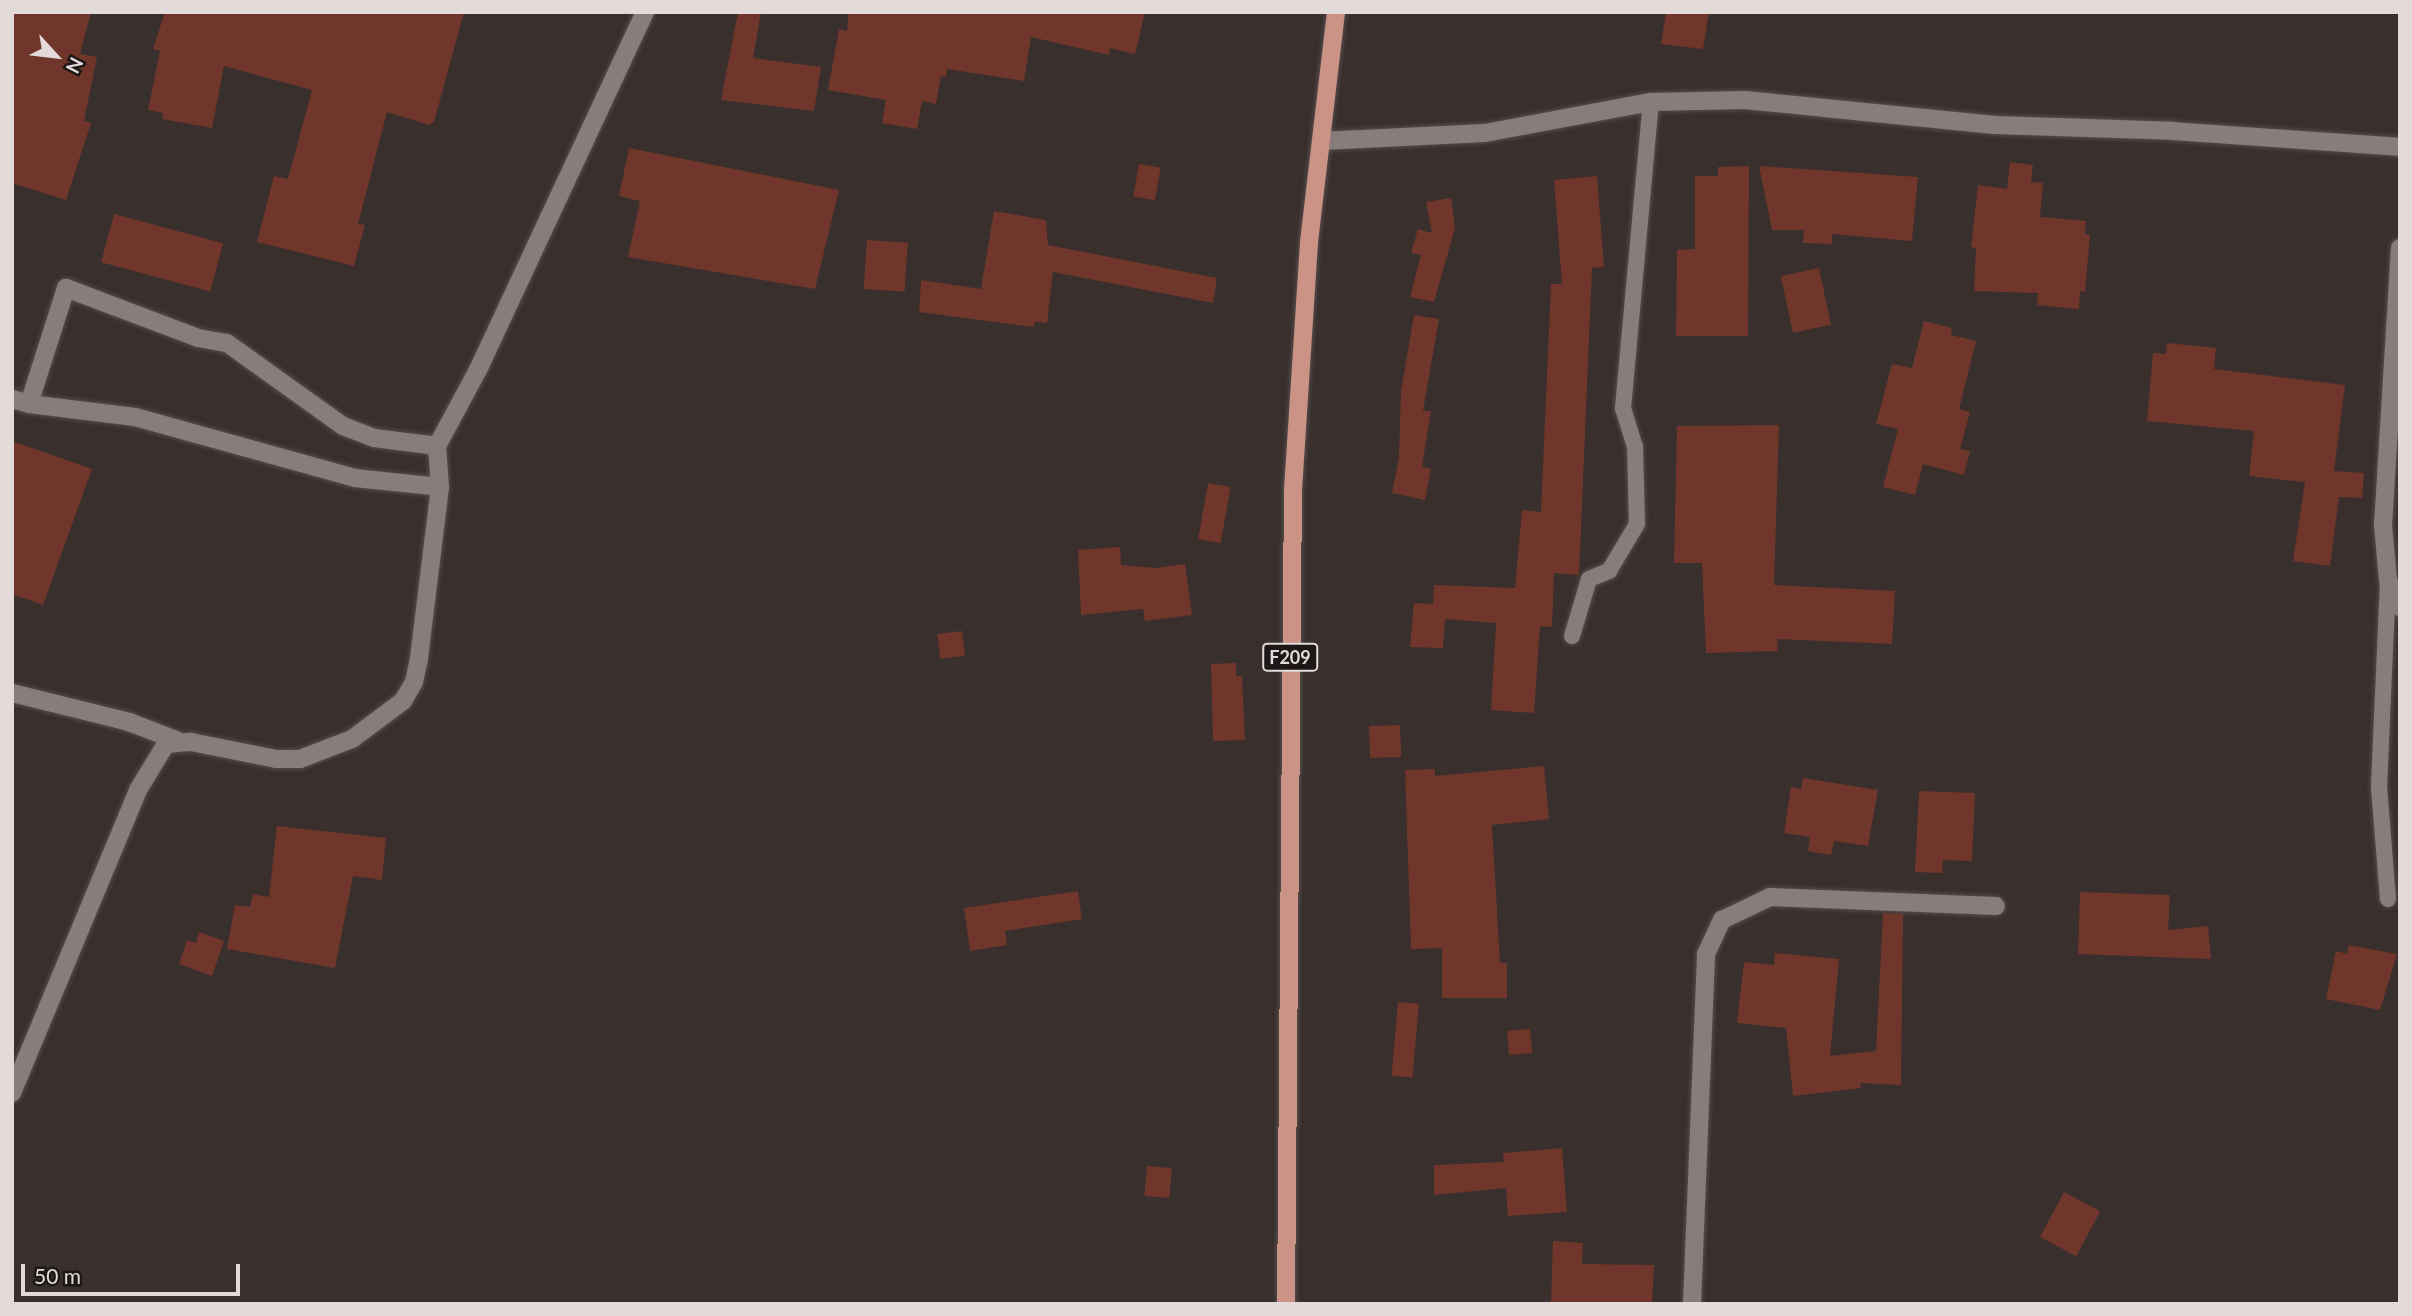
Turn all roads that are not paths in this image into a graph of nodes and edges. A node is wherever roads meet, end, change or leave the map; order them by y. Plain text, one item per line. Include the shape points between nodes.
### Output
1 (645, 12) edge
2 (1336, 12) edge
3 (1651, 102) junction
4 (1321, 141) junction
5 (2400, 147) edge
6 (2400, 248) edge
7 (21, 401) edge
8 (437, 446) junction
9 (440, 487) junction
10 (2388, 580) junction
11 (2400, 607) edge
12 (1572, 636) dead end
13 (12, 693) edge
14 (176, 740) junction
15 (2388, 899) dead end
16 (1996, 906) dead end
17 (12, 1093) edge
18 (1286, 1304) edge
19 (1692, 1304) edge

1 - 8 street via 478,370
2 - 4 main road, F209
3 - 4 street via 1485,133
3 - 5 street via 1745,100 1995,125 2172,131
3 - 12 lane via 1623,408 1635,447 1637,524 1609,571 1589,579
4 - 18 main road, F209 via 1309,242 1293,490
6 - 10 street via 2383,525
7 - 8 street via 66,288 198,338 228,343 343,425 374,438
7 - 9 street via 135,417 355,478
8 - 9 street
9 - 14 street via 414,682 387,717 352,739 300,759
10 - 11 street
10 - 15 lane via 2379,787
13 - 14 street via 129,722
14 - 17 street via 157,754 138,790
16 - 19 street via 1770,897 1722,920 1706,954

